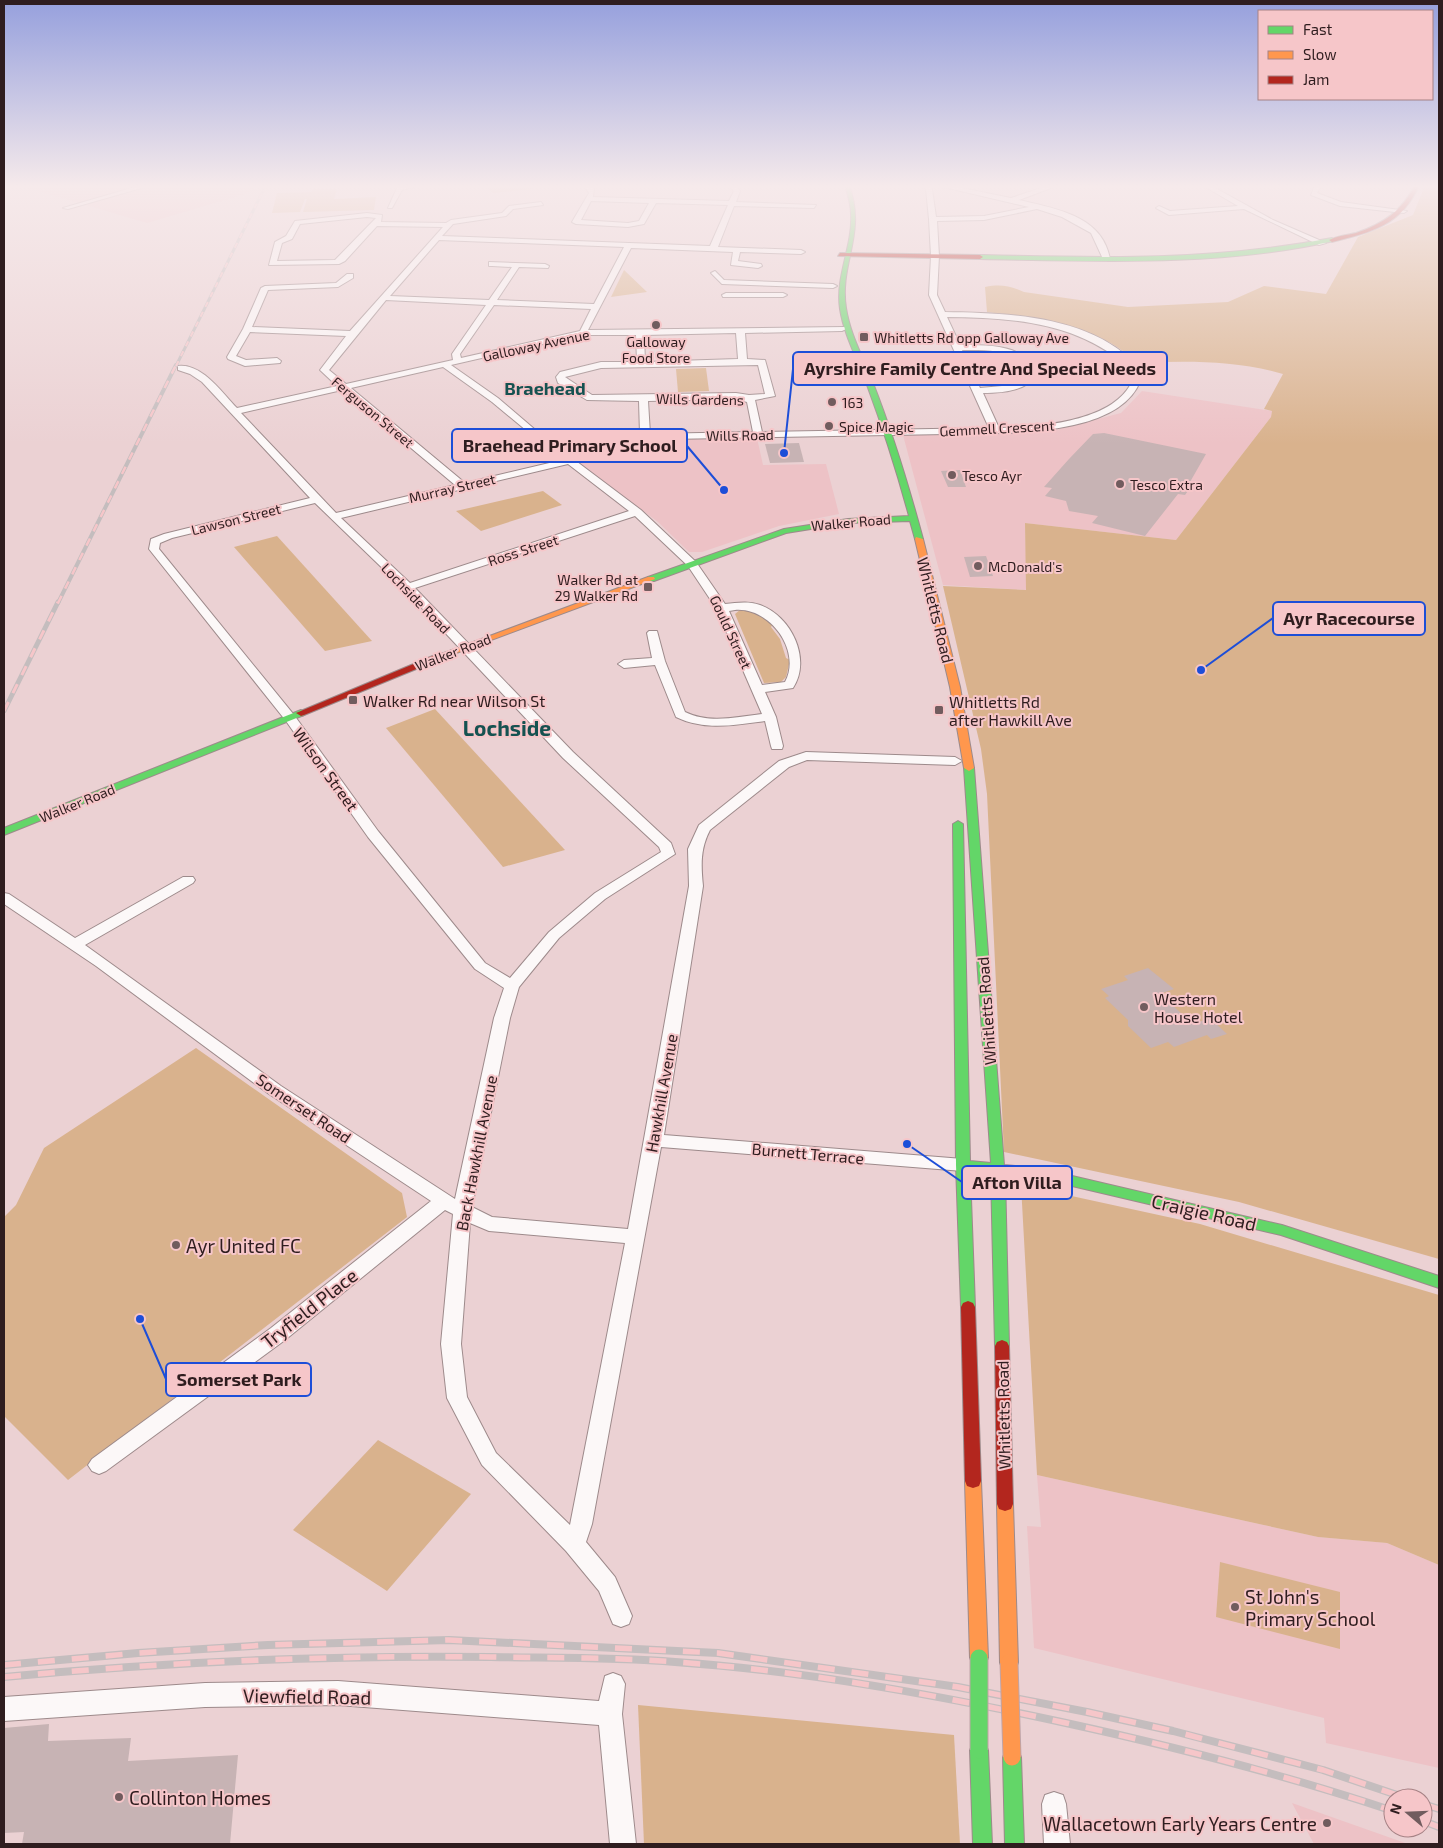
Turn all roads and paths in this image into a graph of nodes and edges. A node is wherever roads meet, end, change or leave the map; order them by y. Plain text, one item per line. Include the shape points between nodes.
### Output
1 (408, 271) edge
2 (514, 271) edge
3 (615, 271) edge
4 (839, 271) edge
5 (843, 271) edge
6 (934, 271) edge
7 (715, 274) dead end
8 (350, 276) dead end
9 (759, 283) junction
10 (833, 286) junction
11 (726, 295) dead end
12 (759, 295) junction
13 (783, 295) dead end
14 (384, 298) junction
15 (491, 303) junction
16 (597, 307) junction
17 (941, 314) junction
18 (247, 329) junction
19 (842, 329) junction
20 (740, 330) junction
21 (583, 332) junction
22 (640, 332) junction
23 (352, 334) junction
24 (957, 347) junction
25 (277, 361) dead end
26 (460, 361) junction
27 (741, 362) junction
28 (444, 364) junction
29 (641, 365) junction
30 (181, 368) dead end
31 (343, 388) junction
32 (978, 391) junction
33 (643, 398) junction
34 (749, 398) junction
35 (236, 411) junction
36 (995, 430) junction
37 (888, 432) junction
38 (876, 433) junction
39 (758, 435) junction
40 (645, 436) junction
41 (544, 442) junction
42 (570, 461) junction
43 (461, 485) junction
44 (318, 498) junction
45 (637, 512) junction
46 (334, 516) junction
47 (908, 518) junction
48 (156, 541) joint
49 (692, 564) junction
50 (408, 587) junction
51 (722, 608) junction
52 (653, 633) dead end
53 (464, 647) junction
54 (659, 660) junction
55 (624, 664) dead end
56 (757, 688) junction
57 (770, 717) junction
58 (290, 718) junction
59 (777, 746) dead end
60 (954, 757) joint
61 (958, 810) dead end
62 (4, 832) edge
63 (668, 854) joint
64 (188, 880) dead end
65 (4, 897) edge
66 (74, 945) junction
67 (512, 986) junction
68 (654, 1140) junction
69 (963, 1165) junction
70 (998, 1167) junction
71 (444, 1201) junction
72 (462, 1211) junction
73 (636, 1237) junction
74 (1439, 1282) edge
75 (99, 1465) dead end
76 (574, 1544) junction
77 (621, 1616) dead end
78 (613, 1684) dead end
79 (4, 1709) edge
80 (610, 1714) junction
81 (1054, 1804) dead end
82 (623, 1844) edge
83 (983, 1844) edge
84 (1015, 1844) edge
85 (1057, 1844) edge

1 - 14 street, Ferguson Street
2 - 15 street
3 - 16 street
4 - 10 main road, Whitletts Road
5 - 37 main road, Whitletts Road via 843,308
6 - 17 street via 933,295
7 - 9 street via 722,282
8 - 18 street via 338,285 265,288
9 - 10 street
9 - 12 street
10 - 19 main road, Whitletts Road
11 - 12 street
12 - 13 street
14 - 15 street
14 - 23 street, Ferguson Street
15 - 16 street
15 - 26 street via 456,354
16 - 21 street
17 - 24 street
17 - 36 street, Gemmell Crescent via 991,316 1052,325 1089,336 1128,359 1139,372 1138,385 1115,407 1049,427
18 - 23 street
18 - 25 street via 231,357 245,363
19 - 20 street, Galloway Avenue
19 - 38 main road, Whitletts Road
20 - 22 street, Galloway Avenue
20 - 27 street via 744,357
21 - 22 street, Galloway Avenue
21 - 26 street, Galloway Avenue
22 - 29 street
23 - 31 street, Ferguson Street via 324,370
24 - 32 street
24 - 32 street via 1005,351 1026,359 1033,366 1035,374 1021,385
26 - 28 street, Galloway Avenue
27 - 29 street
27 - 34 street via 762,362 770,396
28 - 31 street, Galloway Avenue
28 - 41 street, Gould Street via 499,403
29 - 33 street, Wills Gardens via 601,365 560,377 561,381 590,398
30 - 35 street, Lochside Road via 205,380
31 - 35 street, Galloway Avenue
31 - 43 street, Ferguson Street
32 - 36 street
33 - 34 street, Wills Gardens
33 - 40 street
34 - 39 street, Wills Gardens
35 - 44 street, Lochside Road
36 - 37 street, Gemmell Crescent
37 - 38 street, Gemmell Crescent
37 - 47 main road, Whitletts Road
38 - 39 street, Wills Road
38 - 47 main road, Whitletts Road
39 - 40 street, Wills Road
40 - 41 street, Wills Road via 562,438
41 - 42 street, Gould Street
42 - 43 street, Murray Street
42 - 45 street, Gould Street
43 - 46 street, Murray Street
44 - 46 street, Lochside Road
44 - 48 street, Lawson Street
45 - 49 street, Gould Street
45 - 50 street, Ross Street
46 - 50 street, Lochside Road
47 - 49 main road, Walker Road via 816,523
47 - 60 main road, Whitletts Road via 940,664
47 - 70 main road, Whitletts Road via 955,687 970,761 970,798
48 - 58 street, Wilson Street via 154,549
49 - 51 street, Gould Street
49 - 53 main road, Walker Road
50 - 53 street, Lochside Road
51 - 56 street, Gould Street
51 - 56 street via 755,608 777,624 788,637 794,653 794,680 789,685
52 - 54 street
53 - 58 main road, Walker Road
53 - 63 street, Lochside Road via 568,755 666,846
54 - 55 street
54 - 57 street via 680,714 686,718 707,723
56 - 57 street, Gould Street
57 - 59 street, Gould Street
58 - 62 main road, Walker Road
58 - 67 street, Wilson Street via 373,834 480,966
60 - 68 street, Hawkhill Avenue via 806,756 784,764 704,828 692,858 696,886
61 - 69 main road, Whitletts Road
63 - 67 street, Back Hawkhill Avenue via 600,896 554,935
64 - 66 street
65 - 66 street, Somerset Road
66 - 71 street, Somerset Road via 275,1090
67 - 72 street, Back Hawkhill Avenue via 502,1018
68 - 69 street, Burnett Terrace
68 - 73 street, Hawkhill Avenue
69 - 70 main road, Craigie Road
69 - 83 main road, Whitletts Road, bridge
70 - 74 main road, Craigie Road via 1038,1172 1282,1230
70 - 84 main road, Whitletts Road, bridge
71 - 72 street, Somerset Road
71 - 75 street, Tryfield Place via 278,1334
72 - 73 street, Somerset Road via 489,1224
72 - 76 street, Back Hawkhill Avenue via 451,1344 456,1398 489,1459
73 - 76 street, Hawkhill Avenue via 581,1524
76 - 77 street via 606,1584
78 - 80 street
79 - 80 street, Viewfield Road via 205,1695 338,1693
80 - 82 street
81 - 85 street

